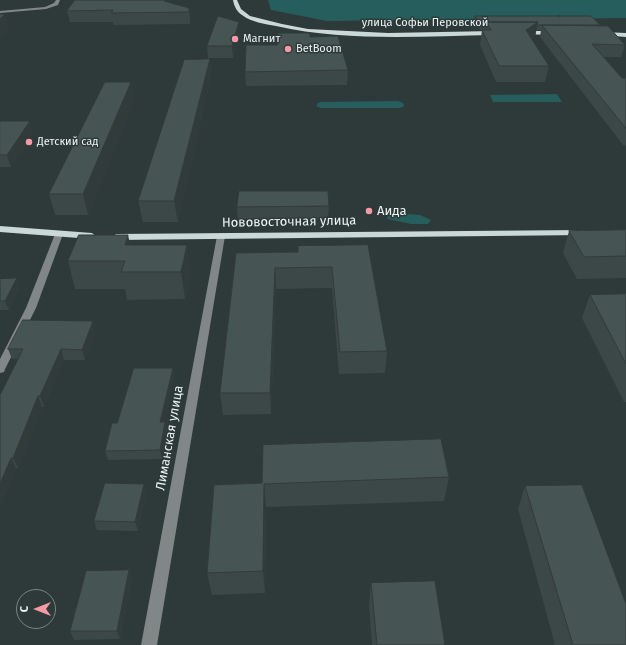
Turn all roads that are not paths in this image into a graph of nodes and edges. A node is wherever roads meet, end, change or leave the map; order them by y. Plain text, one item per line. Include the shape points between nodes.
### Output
1 (58, 0) edge
2 (235, 0) edge
3 (0, 12) edge
4 (497, 33) edge
5 (513, 33) edge
6 (559, 33) edge
7 (593, 33) edge
8 (626, 35) edge
9 (0, 229) edge
10 (589, 233) edge
11 (59, 234) junction
12 (221, 236) junction
13 (0, 369) edge
14 (149, 645) edge

1 - 3 street via 56,4 46,8
2 - 4 main road, улица Софьи Перовской via 236,6 243,14 263,22 301,30 362,34
5 - 6 main road
7 - 8 main road
9 - 11 main road, Нововосточная улица
10 - 12 main road, Нововосточная улица
11 - 12 main road, Нововосточная улица
11 - 13 street via 31,308
12 - 14 street, Лиманская улица

